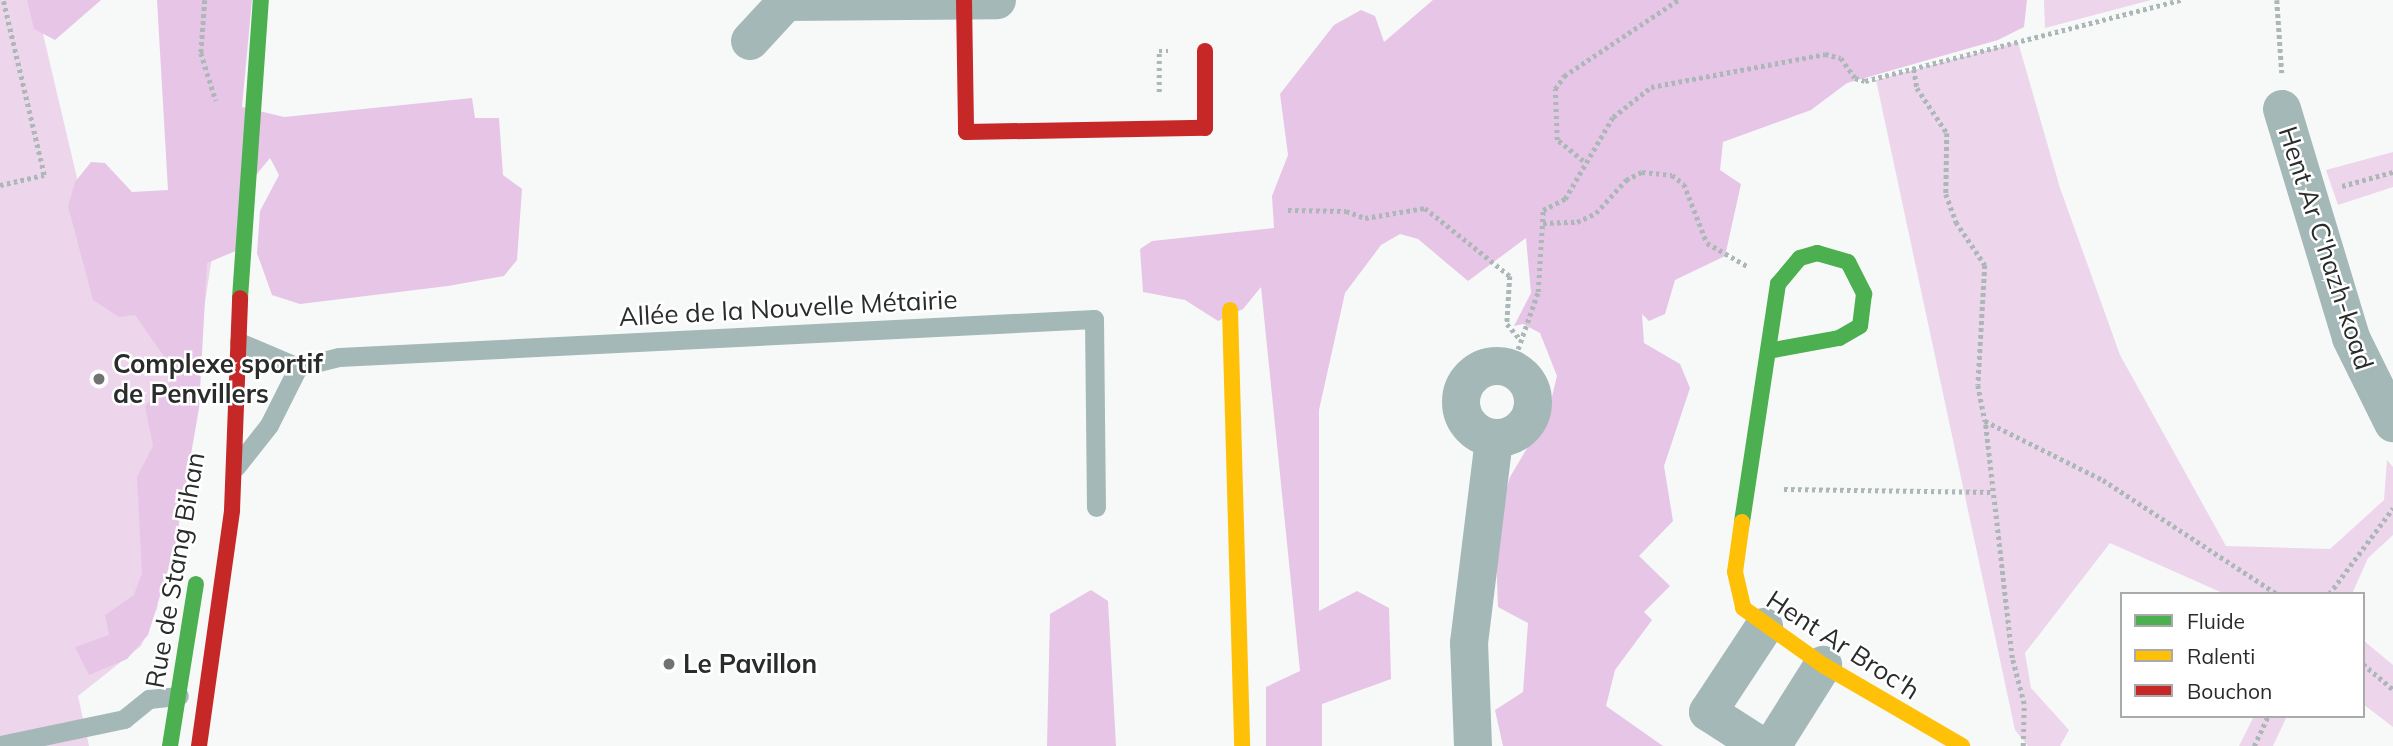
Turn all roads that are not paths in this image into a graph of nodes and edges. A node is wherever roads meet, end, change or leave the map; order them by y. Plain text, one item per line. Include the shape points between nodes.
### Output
1 (261, 0) edge
2 (964, 0) edge
3 (997, 0) edge
4 (750, 41) dead end
5 (1205, 51) dead end
6 (2282, 109) road end
7 (1230, 310) dead end
8 (239, 342) junction
9 (1768, 351) junction
10 (298, 367) junction
11 (233, 404) junction
12 (2393, 423) edge
13 (1494, 439) junction
14 (233, 471) junction
15 (213, 481) dead end
16 (1096, 507) dead end
17 (199, 561) dead end
18 (1764, 627) junction
19 (1823, 665) junction
20 (192, 698) junction
21 (1740, 740) edge
22 (0, 745) edge
23 (170, 746) edge
24 (199, 746) edge
25 (1242, 746) edge
26 (1473, 746) edge
27 (1772, 746) edge
28 (1962, 746) edge

1 - 8 street, Rue de Stang Bihan
2 - 3 street
2 - 4 street via 786,2
2 - 5 street via 966,132 1205,128
6 - 12 street, Hent Ar C'hazh-koad via 2361,367
7 - 25 street
8 - 10 lane
8 - 11 street, Rue de Stang Bihan
9 - 9 street, Hent Ar Broc'h via 1778,284 1800,258 1834,254 1860,278 1865,310 1852,334
9 - 18 street, Hent Ar Broc'h via 1736,587 1749,617
10 - 14 lane via 269,425
10 - 16 lane, Allée de la Nouvelle Métairie via 339,357 1094,319
11 - 14 street, Rue de Stang Bihan
11 - 15 street, Rue de Stang Bihan
13 - 13 street via 1523,427 1532,406 1516,355 1486,368 1462,393 1470,428
13 - 26 street via 1469,643
14 - 20 street, Rue de Stang Bihan
17 - 20 street, Rue de Stang Bihan
18 - 19 street, Hent Ar Broc'h
18 - 21 street, Hent Ar Broc'h via 1708,712
19 - 27 street, Hent Ar Broc'h
19 - 28 street, Hent Ar Broc'h
20 - 22 lane via 149,699 124,719
20 - 23 street, Rue de Stang Bihan
20 - 24 street, Rue de Stang Bihan

